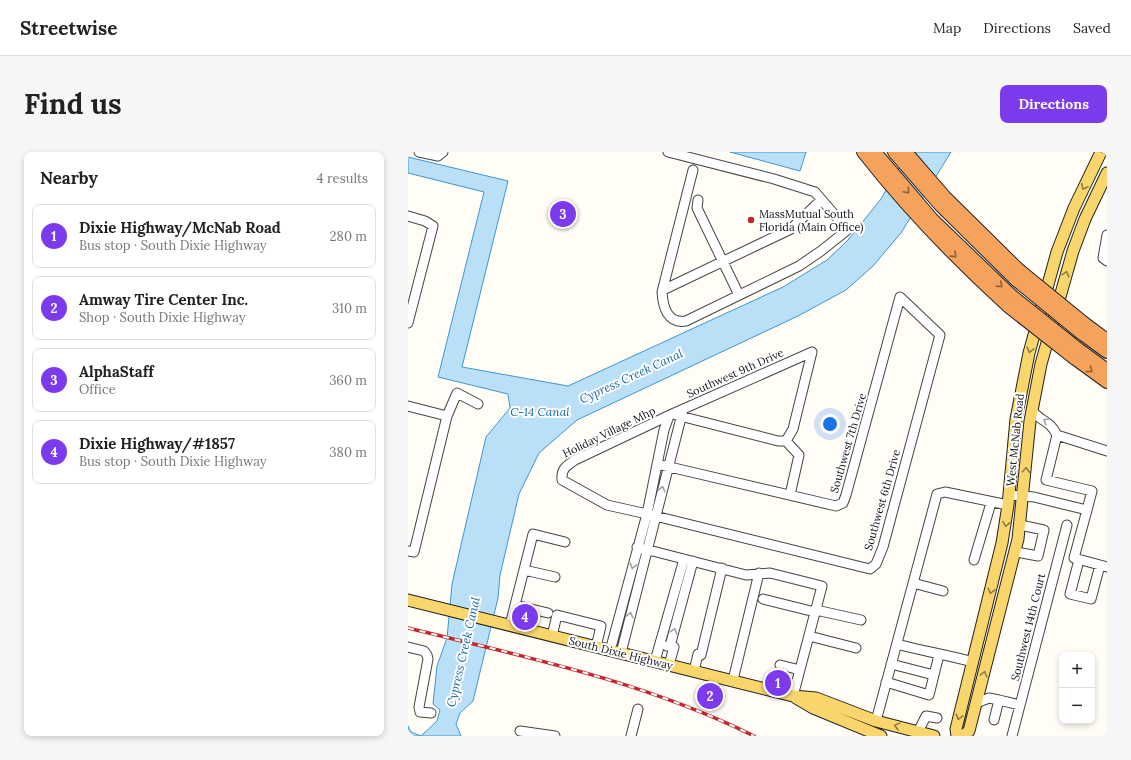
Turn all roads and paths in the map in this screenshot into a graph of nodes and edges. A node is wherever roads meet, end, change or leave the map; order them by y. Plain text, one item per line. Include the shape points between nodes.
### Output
1 (422, 152) edge
2 (443, 152) edge
3 (668, 152) edge
4 (853, 152) edge
5 (862, 152) edge
6 (875, 152) edge
7 (894, 152) edge
8 (906, 152) edge
9 (1100, 152) edge
10 (881, 168) junction
11 (693, 170) dead end
12 (1107, 173) edge
13 (821, 200) junction
14 (686, 201) junction
15 (942, 201) junction
16 (408, 216) edge
17 (1107, 235) edge
18 (721, 261) junction
19 (1107, 261) edge
20 (663, 290) junction
21 (739, 295) junction
22 (900, 297) joint
23 (408, 323) edge
24 (1082, 328) junction
25 (1107, 340) edge
26 (1107, 352) edge
27 (1075, 353) junction
28 (1107, 370) edge
29 (1107, 382) edge
30 (478, 404) dead end
31 (408, 406) edge
32 (1032, 410) junction
33 (676, 414) junction
34 (447, 416) junction
35 (1057, 435) junction
36 (786, 441) junction
37 (1107, 451) edge
38 (657, 464) junction
39 (667, 467) junction
40 (790, 495) junction
41 (1024, 496) junction
42 (1009, 500) junction
43 (991, 503) junction
44 (1087, 510) junction
45 (651, 516) junction
46 (1020, 525) junction
47 (1066, 525) dead end
48 (565, 542) dead end
49 (638, 547) junction
50 (647, 550) junction
51 (411, 552) edge
52 (1016, 552) junction
53 (684, 558) junction
54 (974, 560) dead end
55 (1079, 560) junction
56 (694, 561) junction
57 (1104, 566) edge
58 (722, 568) junction
59 (524, 570) junction
60 (759, 574) junction
61 (555, 577) dead end
62 (913, 583) junction
63 (943, 591) dead end
64 (408, 600) edge
65 (763, 600) dead end
66 (515, 605) junction
67 (815, 611) junction
68 (669, 612) junction
69 (548, 613) dead end
70 (678, 615) junction
71 (861, 620) dead end
72 (510, 625) junction
73 (552, 636) junction
74 (809, 636) junction
75 (660, 644) junction
76 (897, 644) junction
77 (670, 646) junction
78 (408, 647) edge
79 (596, 647) junction
80 (856, 648) dead end
81 (615, 652) junction
82 (939, 656) junction
83 (655, 661) junction
84 (973, 662) junction
85 (891, 664) junction
86 (669, 665) junction
87 (780, 665) dead end
88 (800, 670) junction
89 (694, 671) junction
90 (934, 675) junction
91 (733, 680) junction
92 (886, 682) junction
93 (793, 696) junction
94 (999, 700) junction
95 (976, 703) junction
96 (1020, 705) junction
97 (638, 709) dead end
98 (430, 713) dead end
99 (937, 718) dead end
100 (994, 720) dead end
101 (876, 721) junction
102 (520, 731) dead end
103 (918, 732) junction
104 (554, 736) edge
105 (631, 736) edge
106 (881, 736) edge
107 (934, 736) edge
108 (957, 736) edge
109 (963, 736) edge
110 (1012, 736) edge

1 - 2 street via 438,156
3 - 13 street via 774,179 815,192
4 - 10 highway
5 - 10 highway
6 - 10 highway
7 - 15 highway
8 - 15 highway
9 -> 42 main road, West McNab Road via 1057,252 1029,353 1016,418
10 -> 27 highway, bridge via 929,223 1011,302
11 - 14 street
32 -> 12 main road, West McNab Road via 1041,364 1069,262 1085,219
13 - 18 street via 791,228
13 - 21 street via 846,231 799,266
14 - 18 street via 698,202 697,208
14 - 20 street
15 - 24 highway, bridge via 1018,275
16 - 23 street via 433,226
17 - 19 street via 1103,258
18 - 20 street
18 - 21 street
20 - 21 street via 663,306 677,322
22 - 40 street, Southwest 7th Drive via 843,503 832,506
22 - 45 street, Southwest 6th Drive via 940,335 883,547 876,564 870,569
24 - 25 highway
24 - 26 highway
27 - 28 highway
27 -> 29 highway
30 - 34 street via 457,393
31 - 34 street
35 -> 32 street via 1052,425
41 -> 32 main road, West McNab Road
33 - 36 street
33 - 36 street, Southwest 9th Drive via 812,352 793,429
33 - 38 street, Holiday Village Mhp via 664,430
33 - 39 street, Holiday Village Mhp
33 - 45 street, Holiday Village Mhp via 607,445 565,467 561,473 562,480 607,505
34 - 51 street
35 - 37 street
35 - 44 street via 1046,480 1092,491
36 - 40 street via 800,455
38 - 39 street, Southwest 7th Drive
38 - 45 street, Holiday Village Mhp
39 - 40 street, Southwest 7th Drive
45 -> 39 street, Holiday Village Mhp
41 - 42 street
41 - 44 street
41 - 46 main road, West McNab Road
42 - 43 street
42 -> 84 main road, West McNab Road via 997,566
43 - 54 street
43 - 62 street via 945,492 938,494
44 - 55 street via 1074,558
45 - 49 street, Holiday Village Mhp
45 - 50 street, Holiday Village Mhp
46 - 52 main road, West McNab Road
46 - 52 street via 1044,530 1038,556
47 - 96 street, Southwest 14th Court
48 - 59 street via 533,534
49 - 50 street
49 -> 81 street, Holiday Village Mhp
50 - 53 street
81 -> 50 street, Holiday Village Mhp
95 -> 52 main road, West McNab Road
53 - 56 street
53 - 68 street
55 - 57 street
55 - 57 street via 1070,594 1091,599
56 - 58 street
56 - 70 street
58 - 60 street via 746,575
58 - 89 street via 701,655 698,654
59 - 61 street
59 - 66 street
60 - 67 street via 770,573 822,586
60 - 91 street
62 - 63 street
62 - 76 street
64 - 72 main road, South Dixie Highway
65 - 67 street
66 - 69 street
66 - 72 street
67 - 71 street
67 - 74 street
68 - 70 street
68 - 75 street
77 -> 70 street
72 - 73 main road, South Dixie Highway
73 - 79 main road, South Dixie Highway
73 - 79 street via 557,615 602,626
74 - 80 street
74 - 88 street
75 - 77 street
75 - 83 street
76 - 82 street
76 - 85 street
77 - 86 street via 674,647
78 - 98 street via 424,651 427,655 419,707 420,712
79 - 81 main road, South Dixie Highway
81 - 83 main road, South Dixie Highway
82 - 84 street via 952,656
82 - 90 street
83 - 86 main road, South Dixie Highway
84 -> 108 main road, West McNab Road via 956,728
85 - 90 street
85 - 92 street
86 - 89 main road, South Dixie Highway
87 - 88 street
88 - 93 street
89 - 91 main road, South Dixie Highway
90 - 92 street via 929,695
91 - 93 main road, South Dixie Highway
92 - 101 street
93 - 101 main road, South Dixie Highway via 816,698
93 - 106 main road, South Dixie Highway via 813,708
94 - 95 street via 989,698
94 - 96 street
94 - 100 street
95 - 109 main road, West McNab Road via 969,731
96 - 110 street, Southwest 14th Court
97 - 105 street
99 - 103 street via 926,716
103 -> 101 main road, South Dixie Highway
102 - 104 street
103 - 107 main road, South Dixie Highway

